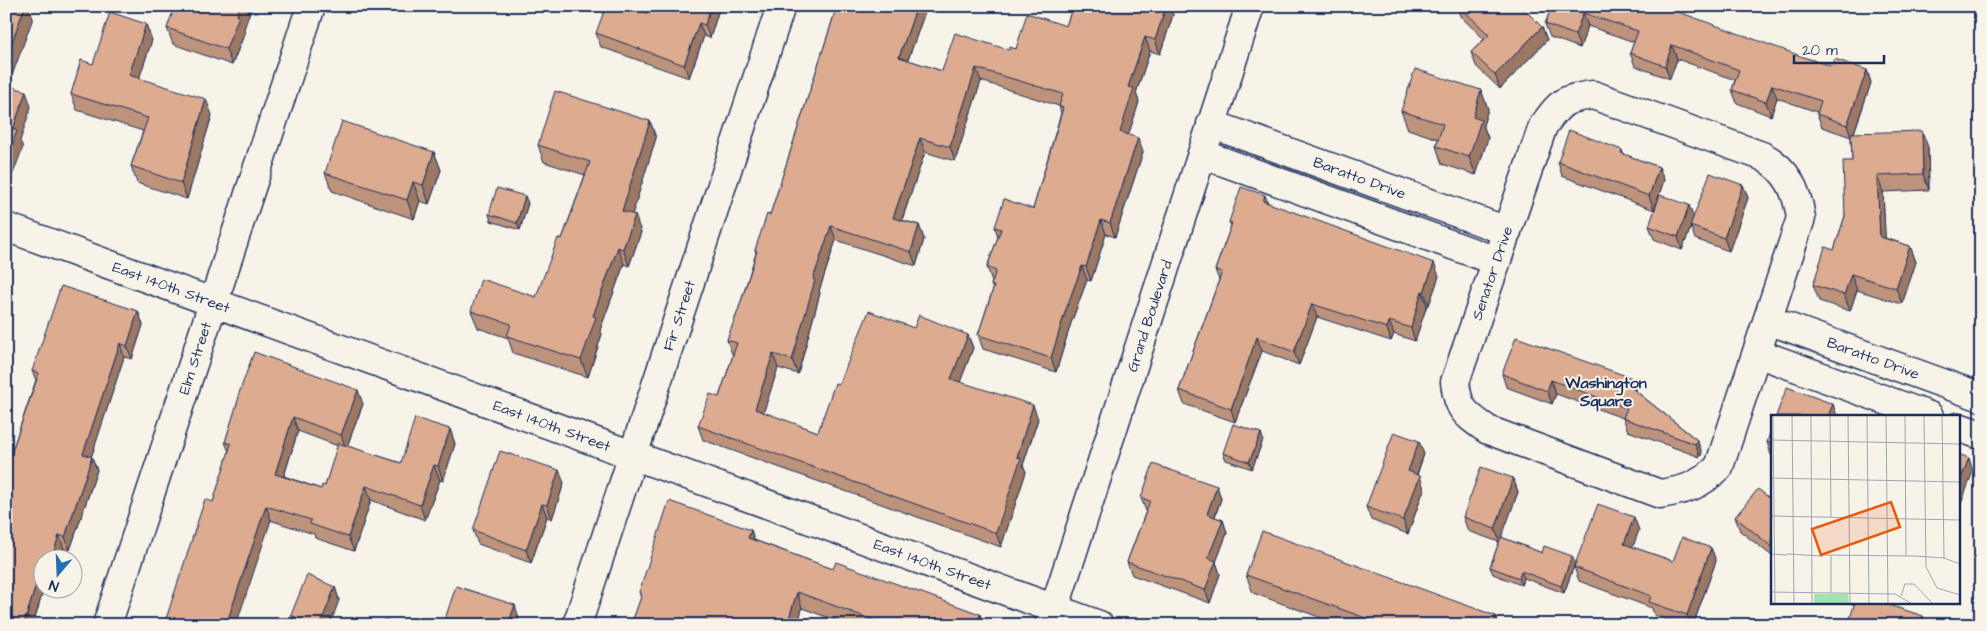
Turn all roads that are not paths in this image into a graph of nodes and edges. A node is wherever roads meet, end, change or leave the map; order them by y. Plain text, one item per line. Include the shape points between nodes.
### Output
1 (311, 6) edge
2 (781, 6) edge
3 (1250, 6) edge
4 (1211, 124) junction
5 (1202, 154) junction
6 (6, 227) edge
7 (1507, 231) junction
8 (1496, 261) junction
9 (214, 302) junction
10 (1768, 320) junction
11 (1757, 353) junction
12 (1981, 397) edge
13 (1926, 415) edge
14 (1960, 428) edge
15 (1981, 435) edge
16 (634, 455) junction
17 (1052, 617) edge
18 (107, 625) edge
19 (577, 625) edge
20 (1099, 625) edge

1 - 9 street, Elm Street
2 - 16 street, Fir Street
3 - 4 street, Grand Boulevard
4 - 5 street, Grand Boulevard
4 - 7 street, Baratto Drive
5 - 8 street, Baratto Drive
5 - 17 street, Grand Boulevard
6 - 9 street, East 140th Street
7 - 8 street, Senator Drive
7 - 10 street, Senator Drive via 1543,126 1558,106 1569,98 1593,95 1762,156 1774,162 1786,175 1798,199 1801,218
8 - 11 street, Senator Drive via 1455,382 1457,402 1488,430 1660,494 1688,490 1719,467
9 - 16 street, East 140th Street
9 - 18 street, Elm Street
10 - 11 street, Senator Drive
10 - 12 street, Baratto Drive
11 - 13 street
14 - 15 street
16 - 17 street, East 140th Street
16 - 19 street, Fir Street
17 - 20 street, East 140th Street

